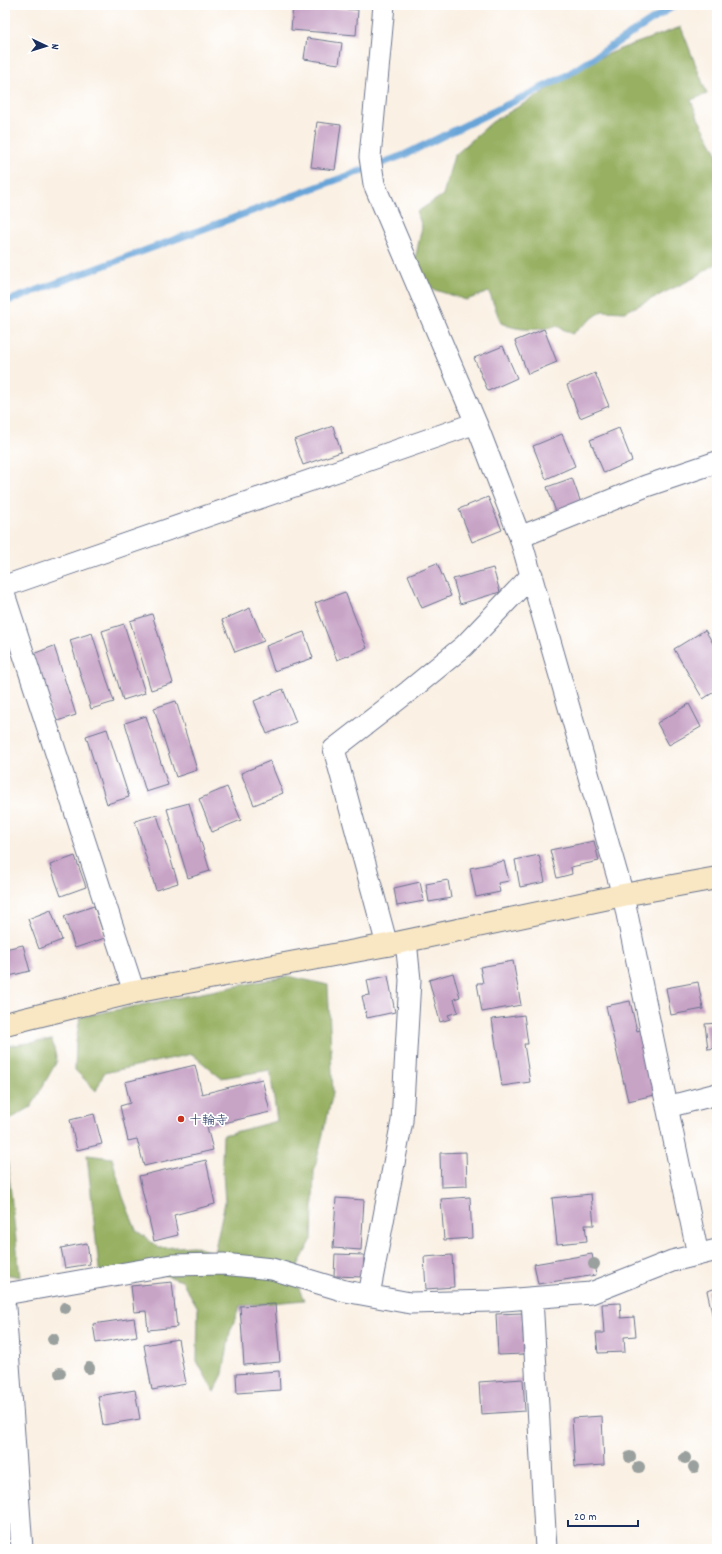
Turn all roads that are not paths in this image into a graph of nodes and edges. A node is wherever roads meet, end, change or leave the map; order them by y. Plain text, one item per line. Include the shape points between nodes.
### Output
1 (384, 5) edge
2 (476, 423) junction
3 (717, 462) edge
4 (520, 537) junction
5 (532, 575) junction
6 (5, 586) edge
7 (5, 597) edge
8 (717, 878) edge
9 (623, 895) junction
10 (396, 943) junction
11 (134, 992) junction
12 (5, 1024) edge
13 (717, 1094) edge
14 (667, 1107) junction
15 (707, 1252) edge
16 (5, 1294) edge
17 (369, 1295) junction
18 (532, 1298) junction
19 (5, 1307) edge
20 (22, 1549) edge
21 (546, 1549) edge

1 - 2 street via 370,157 374,184
2 - 4 street
2 - 6 street
3 - 4 street via 646,486
4 - 5 street
5 - 9 street
5 - 10 street via 464,646 334,749
7 - 11 street
8 - 9 street
9 - 10 street
9 - 14 street
10 - 11 street
10 - 17 street via 410,980 402,1121
11 - 12 street
13 - 14 street
14 - 15 street
15 - 18 street via 672,1261 591,1293
16 - 17 street via 171,1265 223,1264 272,1269
17 - 18 street via 410,1302
18 - 21 street
19 - 20 street

